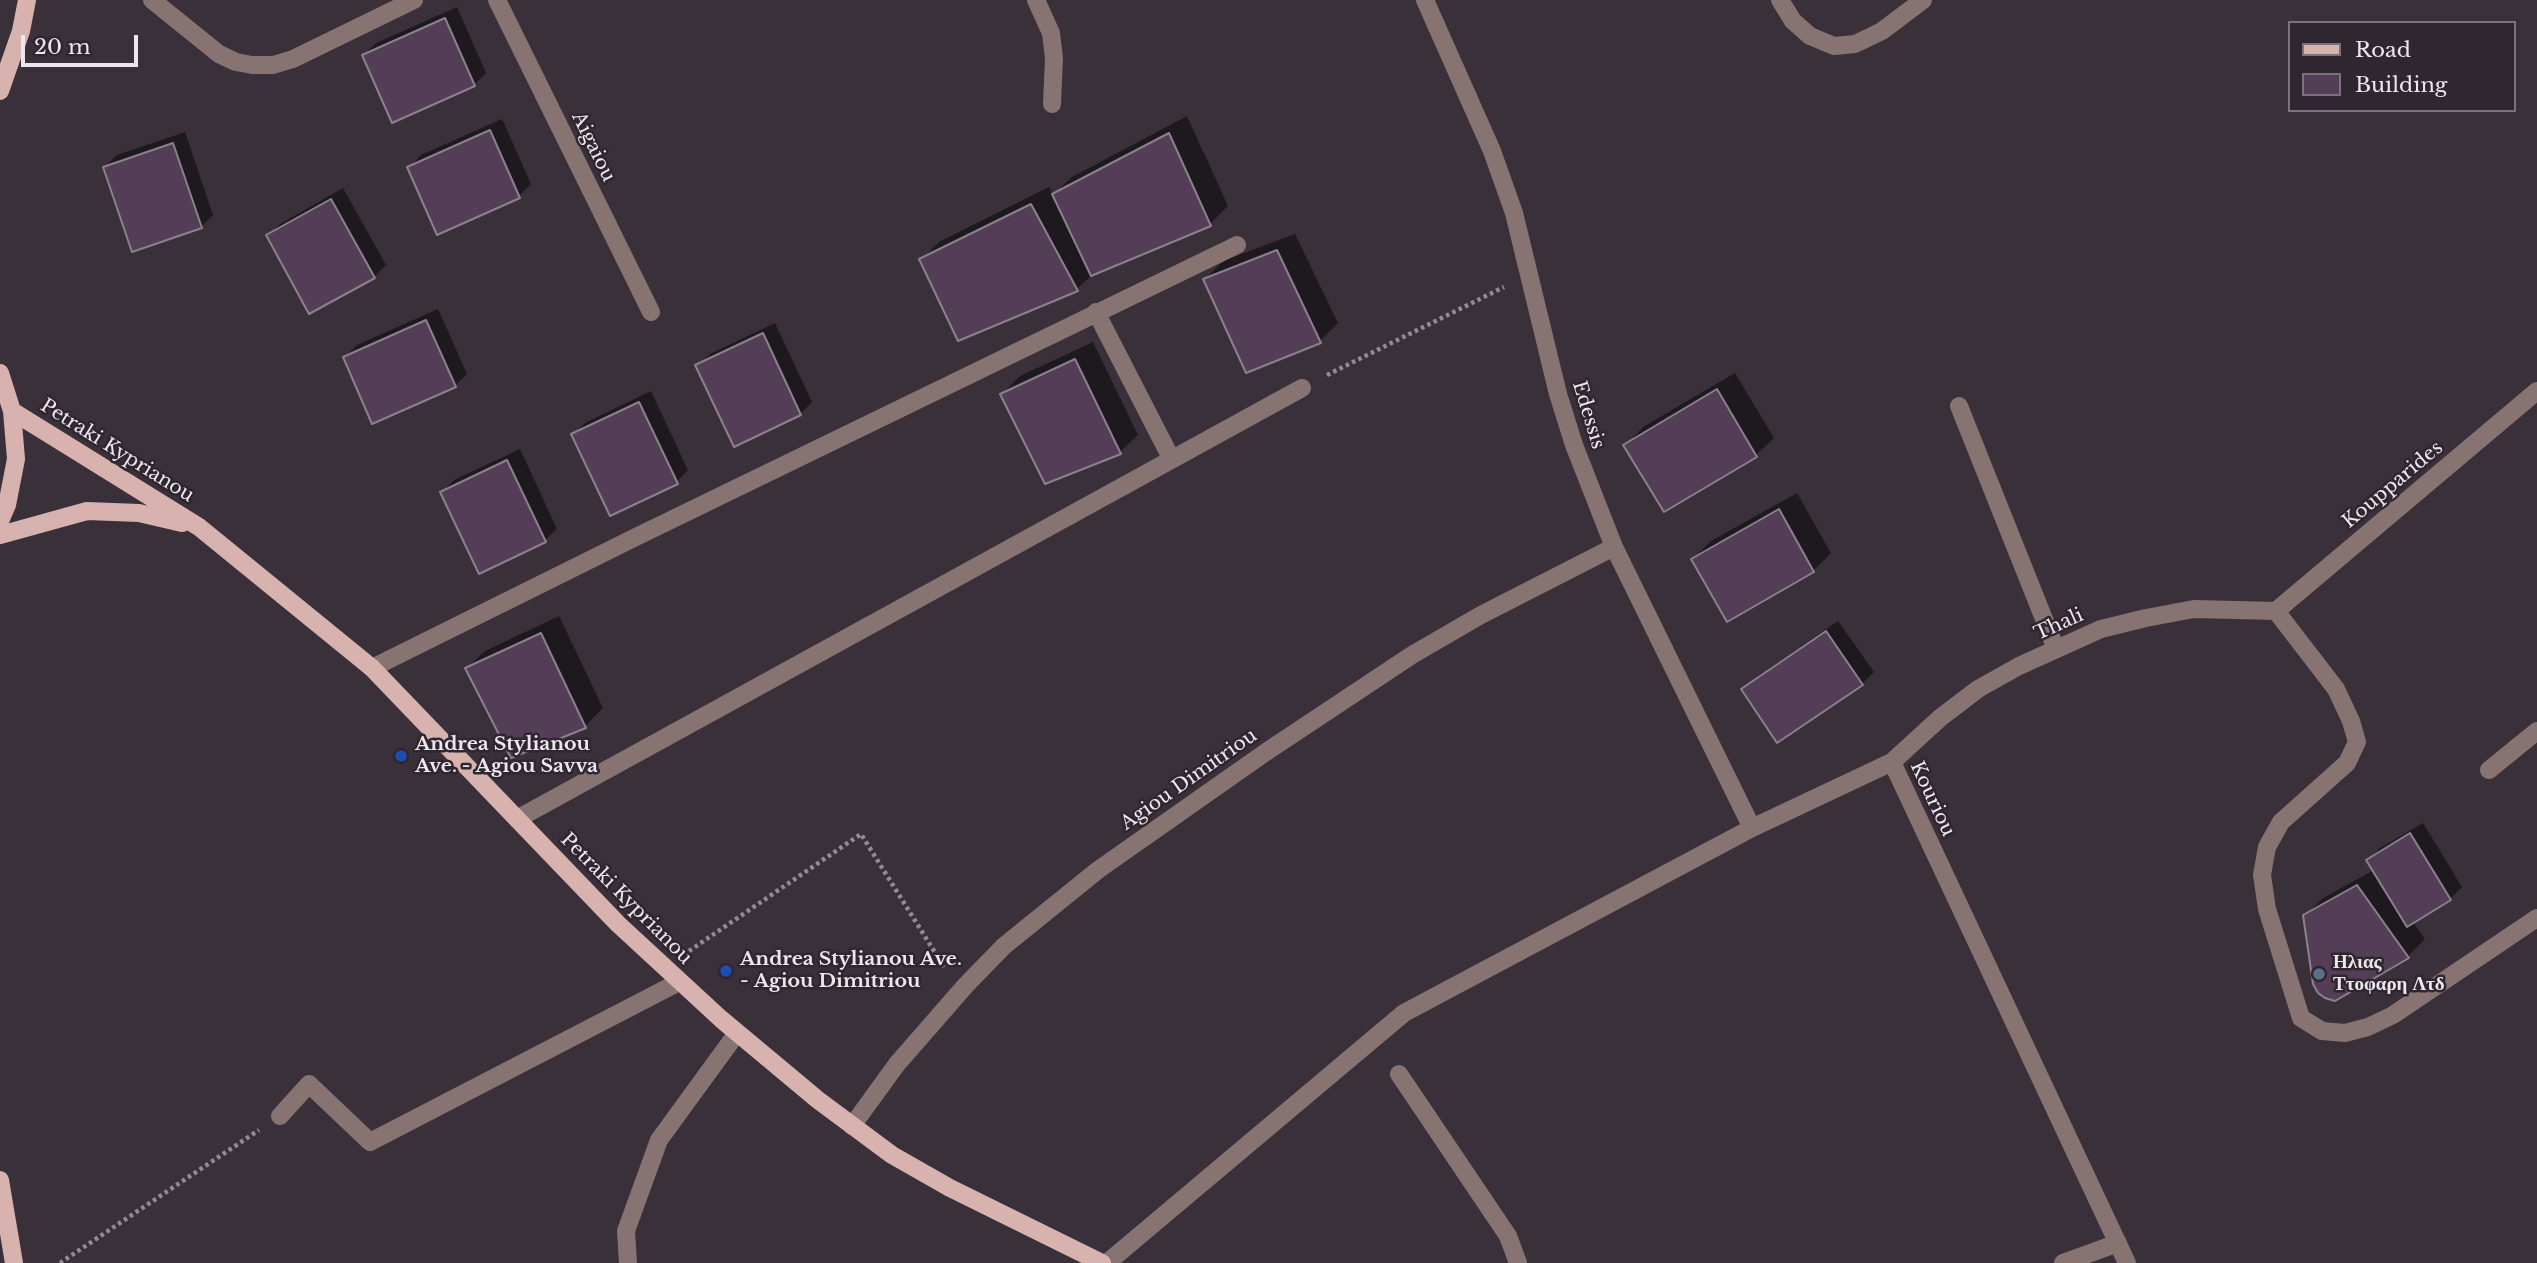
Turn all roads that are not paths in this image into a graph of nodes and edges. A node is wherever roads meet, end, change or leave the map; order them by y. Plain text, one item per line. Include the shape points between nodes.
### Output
1 (27, 0) edge
2 (152, 0) edge
3 (414, 0) edge
4 (496, 0) edge
5 (1037, 0) edge
6 (1425, 0) edge
7 (1780, 0) edge
8 (1923, 0) edge
9 (0, 91) edge
10 (1052, 104) dead end
11 (1237, 245) dead end
12 (651, 312) dead end
13 (1096, 312) junction
14 (0, 373) edge
15 (1302, 388) road end
16 (2537, 391) edge
17 (1959, 406) dead end
18 (12, 411) junction
19 (1171, 458) junction
20 (0, 521) edge
21 (199, 527) junction
22 (0, 535) edge
23 (1614, 547) junction
24 (2276, 611) junction
25 (2056, 649) junction
26 (372, 668) junction
27 (2537, 731) edge
28 (1892, 762) junction
29 (2489, 770) dead end
30 (517, 819) junction
31 (1752, 828) junction
32 (2537, 918) edge
33 (680, 982) junction
34 (737, 1033) junction
35 (1399, 1074) dead end
36 (280, 1116) road end
37 (852, 1126) junction
38 (0, 1180) edge
39 (2118, 1242) junction
40 (14, 1263) edge
41 (628, 1263) edge
42 (1105, 1263) edge
43 (1518, 1263) edge
44 (2063, 1263) edge
45 (2127, 1263) edge

1 - 9 main road
2 - 3 street via 219,54 252,65 293,59
4 - 12 street, Aigaiou
5 - 10 street via 1051,33
6 - 23 street, Edessis via 1492,150 1514,213 1574,445
7 - 8 street via 1810,36 1834,46 1855,44 1882,31
11 - 13 street
13 - 19 street
13 - 26 street
14 - 18 main road
15 - 19 street
16 - 24 street, Koupparides
17 - 25 street
18 - 20 main road via 16,458
18 - 21 main road, Petraki Kyprianou
19 - 30 street
21 - 22 main road, Petraki Kyprianou via 139,513 86,511
21 - 26 main road, Petraki Kyprianou
23 - 31 street, Edessis
23 - 37 street, Agiou Dimitriou via 1412,655 1151,831 1061,898 1004,946 960,992 897,1064
24 - 25 street, Thali via 2194,609 2101,629
24 - 32 street via 2336,689 2357,742 2347,763 2281,822 2267,847 2262,875 2267,909 2301,1018 2322,1031 2345,1033 2368,1027
25 - 28 street, Thali via 1978,689
26 - 30 main road, Petraki Kyprianou
27 - 29 street
28 - 31 street, Kouriou
28 - 39 street, Kouriou
30 - 33 main road, Petraki Kyprianou
31 - 42 street, Kouriou via 1404,1013
33 - 34 main road, Petraki Kyprianou
33 - 36 street via 370,1142 309,1084
34 - 37 main road, Petraki Kyprianou
34 - 41 street via 659,1140 626,1231
35 - 43 street via 1508,1236
37 - 42 main road, Petraki Kyprianou via 950,1188
38 - 40 main road
39 - 44 street
39 - 45 street, Kouriou

